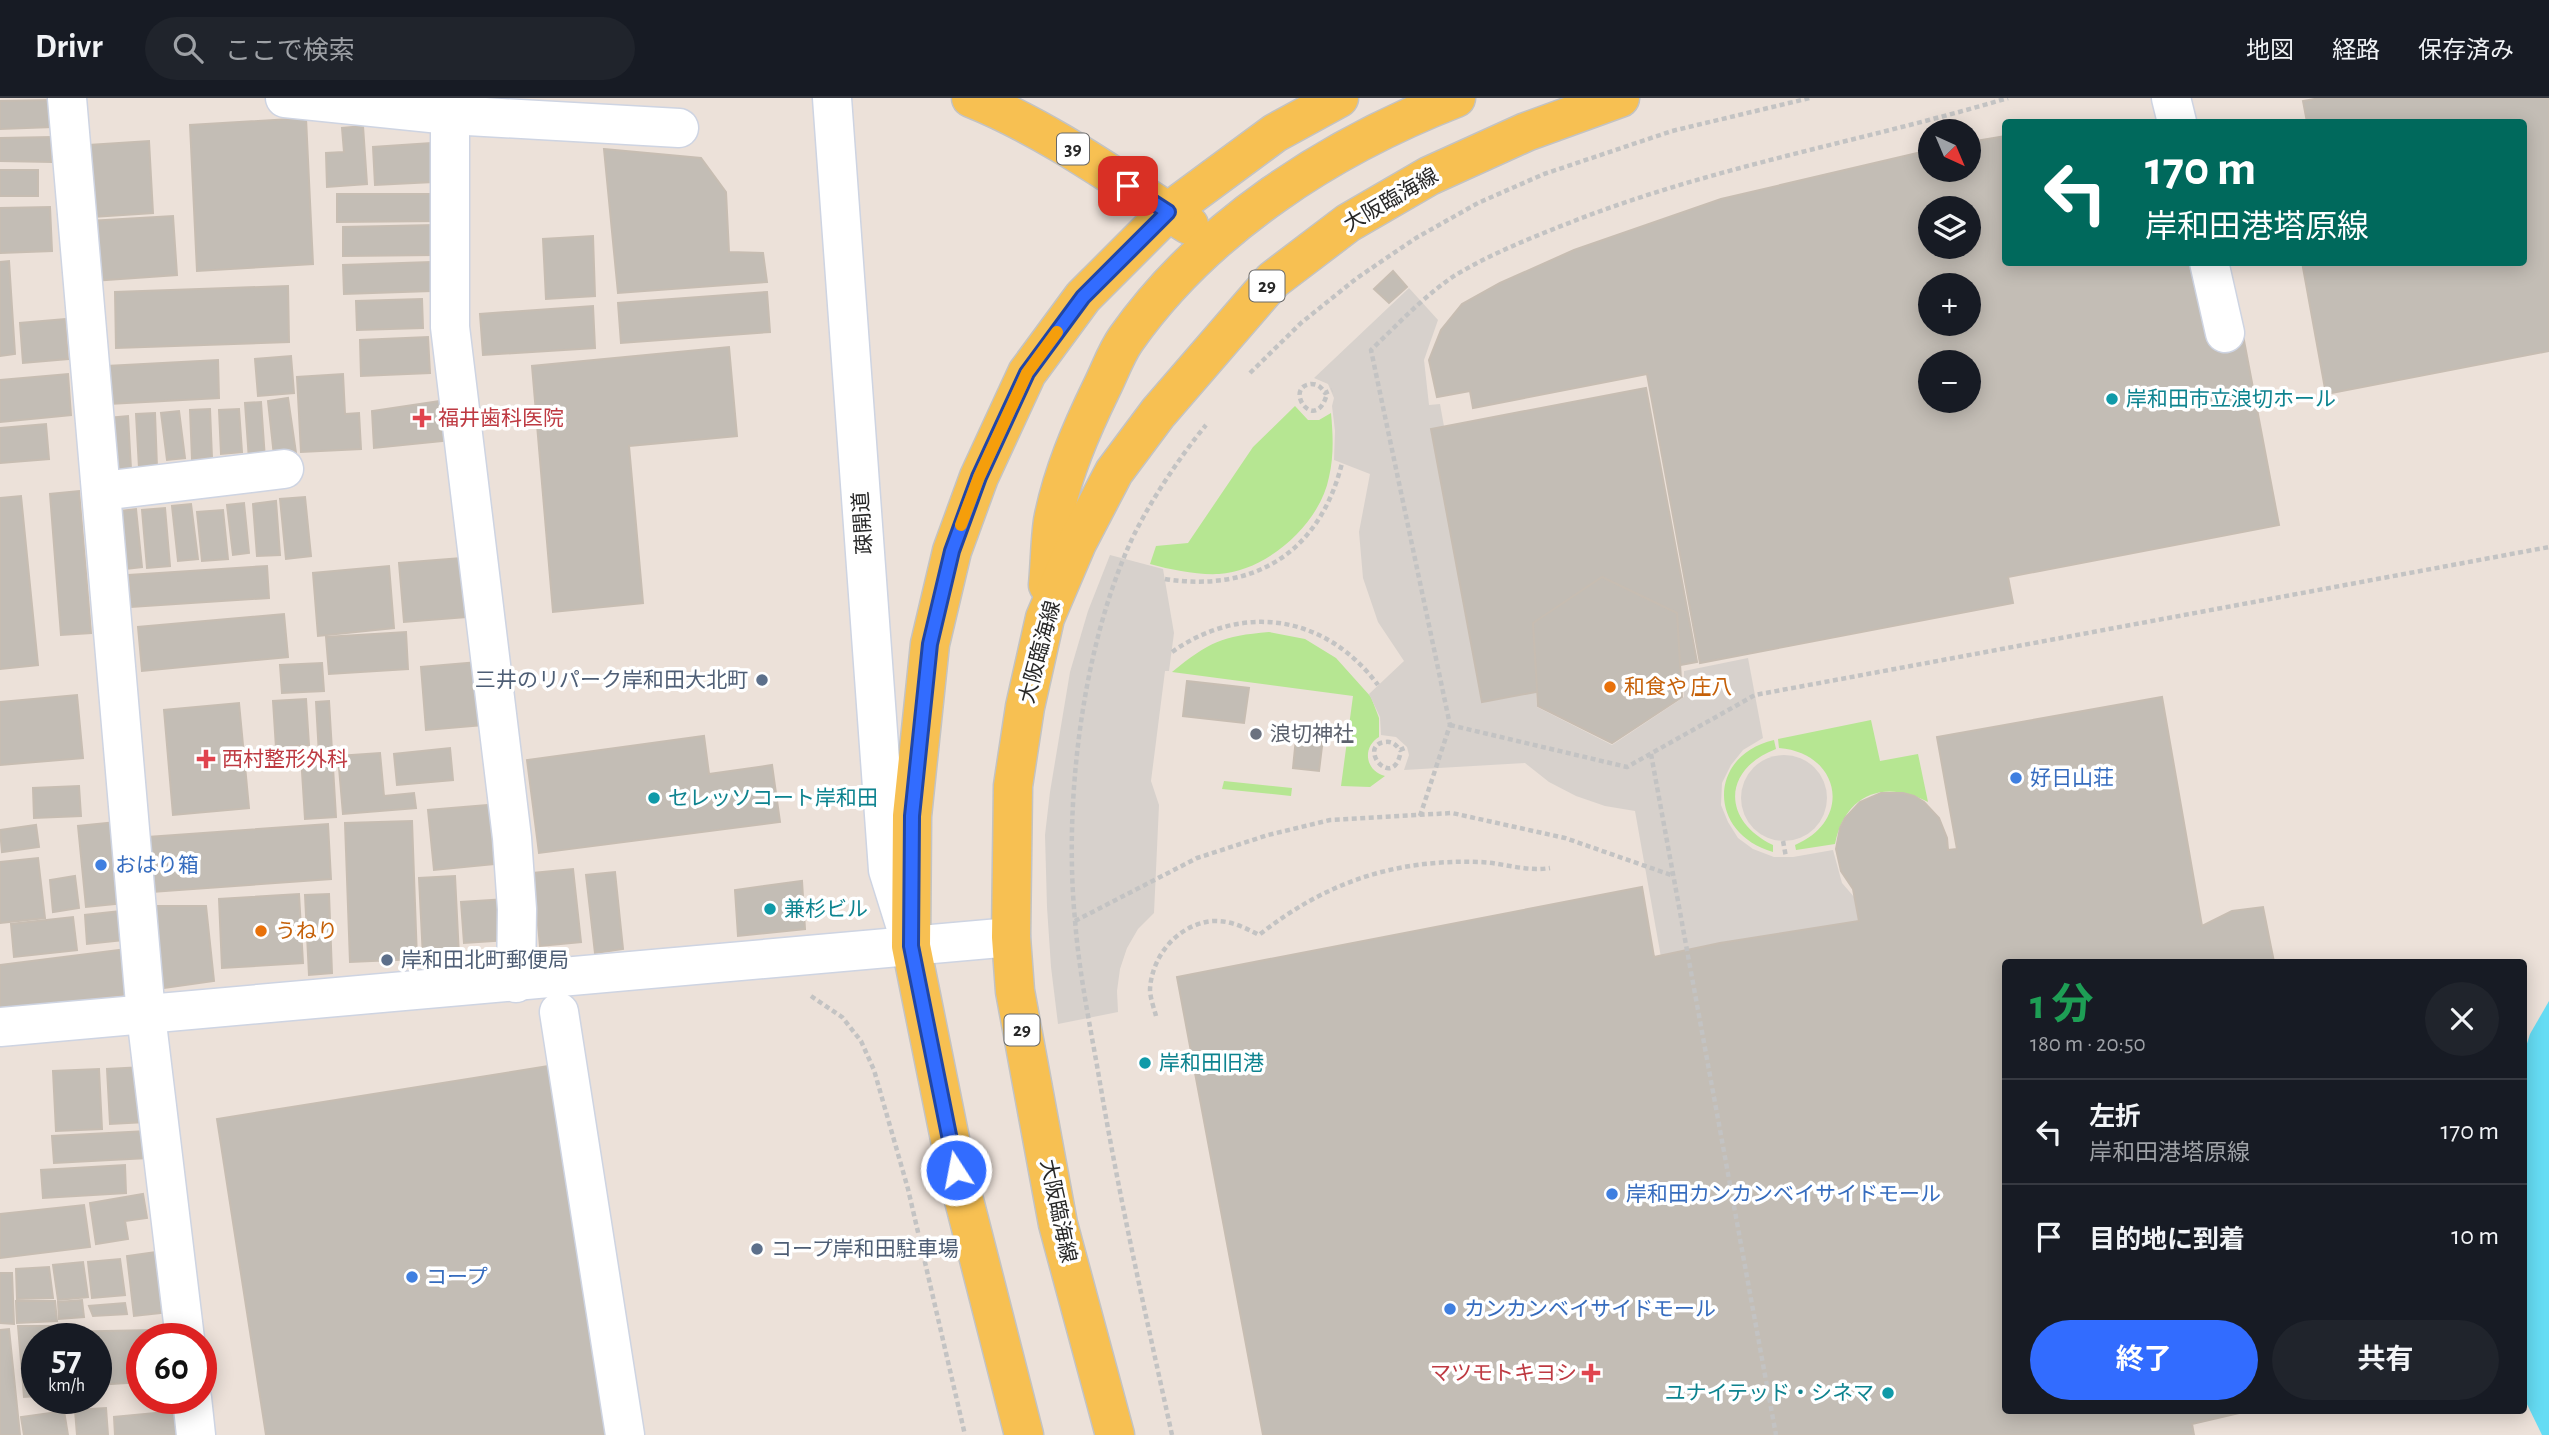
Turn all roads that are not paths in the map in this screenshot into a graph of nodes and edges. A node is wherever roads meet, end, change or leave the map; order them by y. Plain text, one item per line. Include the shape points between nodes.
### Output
1 (67, 98) edge
2 (285, 98) edge
3 (832, 98) edge
4 (971, 98) edge
5 (1339, 98) edge
6 (1456, 98) edge
7 (1620, 98) edge
8 (2171, 98) edge
9 (448, 106) edge
10 (2176, 119) edge
11 (679, 128) dead end
12 (1168, 212) junction
13 (1214, 242) junction
14 (2210, 266) edge
15 (2225, 333) dead end
16 (284, 469) dead end
17 (102, 491) junction
18 (1045, 618) junction
19 (1011, 937) junction
20 (911, 946) junction
21 (516, 983) junction
22 (559, 1012) dead end
23 (146, 1015) junction
24 (0, 1027) edge
25 (183, 1323) edge
26 (194, 1414) edge
27 (197, 1435) edge
28 (625, 1435) edge
29 (1024, 1435) edge
30 (1115, 1435) edge

1 - 17 street
2 - 9 street
3 - 20 street, 疎開道 via 888,870
4 - 12 main road, 39 via 1068,146
5 - 12 main road via 1275,133
6 - 13 main road via 1349,147
7 - 18 main road, 大阪臨海線 / 29 via 1526,132 1429,176 1348,223 1273,279 1158,413 1114,472
8 - 10 street
9 - 11 street
9 - 21 street via 450,327 512,838
12 - 13 main road, 39
12 - 20 main road via 1083,297 1027,373 979,477 952,551 930,644 912,816
13 - 18 main road via 1175,277 1124,341 1077,439 1054,521
14 - 15 street
16 - 17 street
17 - 23 street
18 - 19 main road, 大阪臨海線 / 29 via 1013,786
19 - 20 street
19 - 30 main road, 大阪臨海線 / 29 via 1015,991 1058,1224
20 - 21 street
20 - 29 main road via 956,1170
21 - 23 street
22 - 28 street
23 - 24 street
23 - 25 street
26 - 27 street

